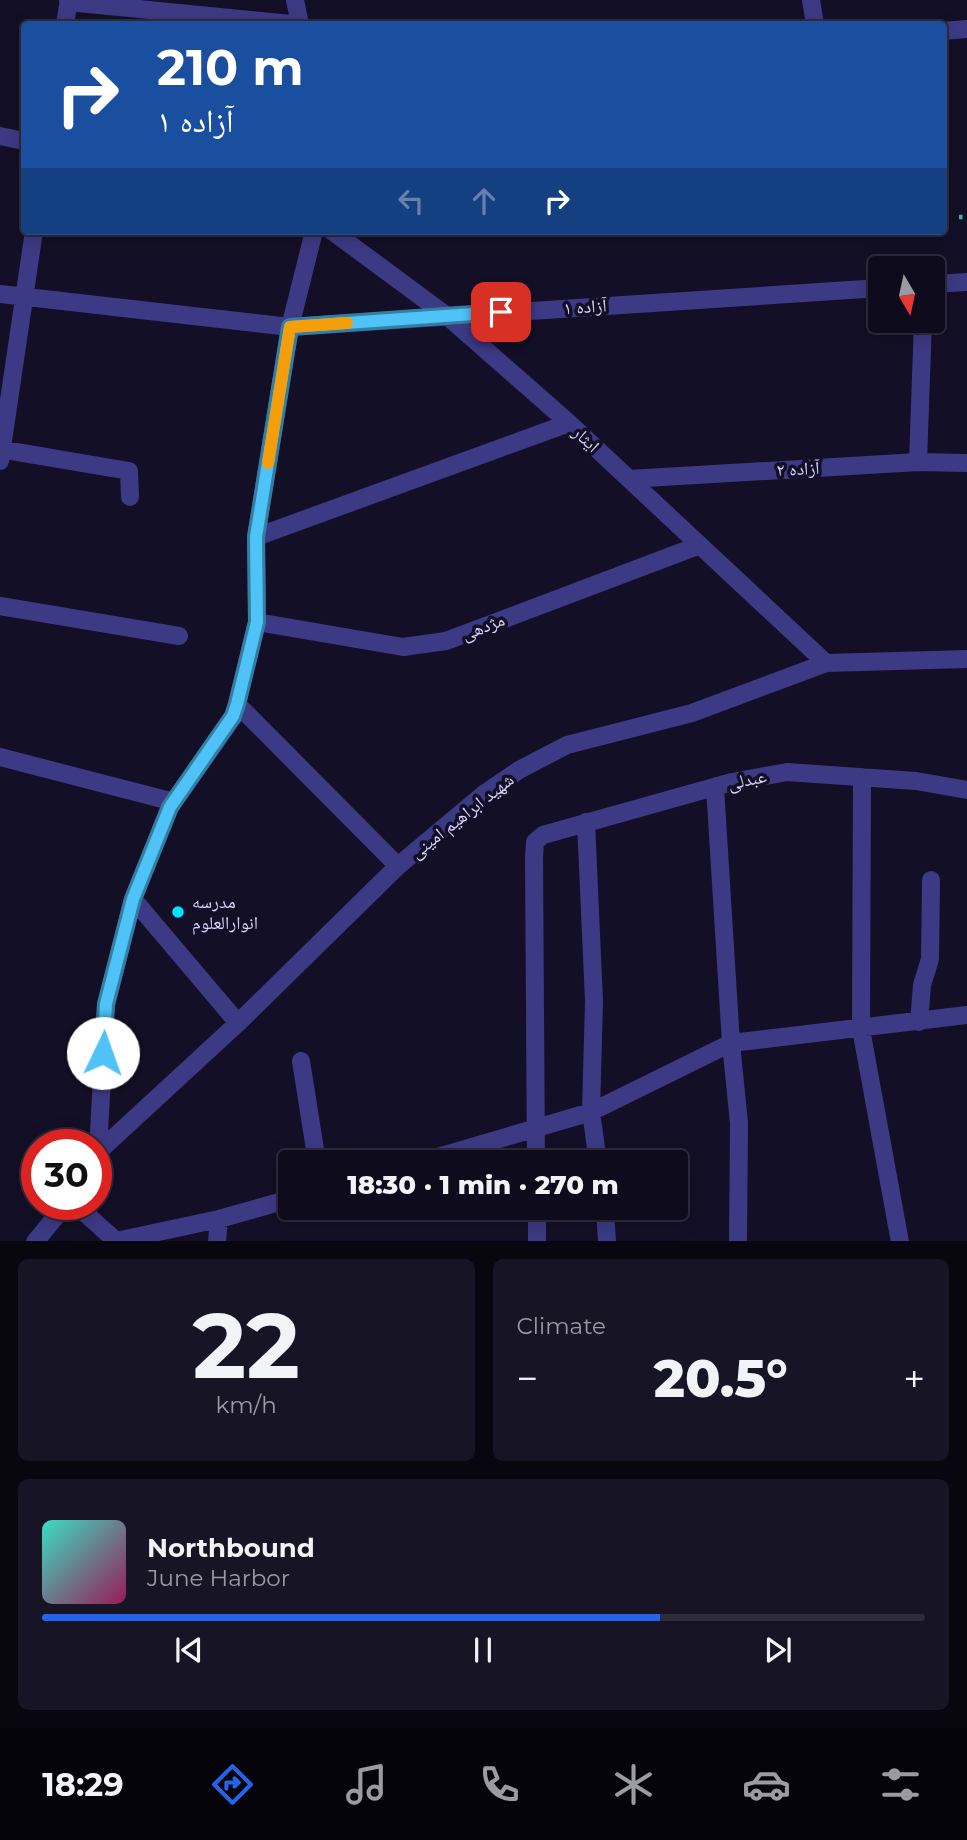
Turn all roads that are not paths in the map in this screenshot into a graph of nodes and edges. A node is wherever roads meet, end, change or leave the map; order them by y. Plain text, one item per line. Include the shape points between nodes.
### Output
1 (295, 0) edge
2 (811, 0) edge
3 (69, 1) edge
4 (66, 21) edge
5 (261, 21) edge
6 (299, 21) edge
7 (814, 21) edge
8 (967, 29) edge
9 (947, 31) edge
10 (0, 136) edge
11 (21, 140) edge
12 (33, 235) edge
13 (313, 235) edge
14 (337, 235) edge
15 (967, 282) edge
16 (945, 283) edge
17 (868, 289) edge
18 (0, 294) edge
19 (24, 298) junction
20 (447, 316) junction
21 (290, 327) junction
22 (923, 333) edge
23 (569, 423) junction
24 (1, 453) edge
25 (918, 462) junction
26 (967, 463) edge
27 (629, 479) junction
28 (130, 497) dead end
29 (256, 537) junction
30 (700, 545) junction
31 (0, 606) edge
32 (257, 622) junction
33 (179, 636) dead end
34 (967, 659) edge
35 (827, 663) junction
36 (237, 704) junction
37 (0, 757) edge
38 (862, 777) junction
39 (715, 788) junction
40 (967, 790) edge
41 (174, 802) junction
42 (586, 822) junction
43 (398, 866) junction
44 (931, 880) dead end
45 (133, 899) junction
46 (967, 1015) edge
47 (919, 1022) junction
48 (238, 1023) junction
49 (861, 1029) junction
50 (731, 1043) junction
51 (301, 1061) dead end
52 (591, 1112) junction
53 (98, 1129) edge
54 (536, 1130) junction
55 (112, 1138) edge
56 (315, 1150) edge
57 (464, 1150) edge
58 (536, 1150) edge
59 (596, 1150) edge
60 (278, 1202) edge
61 (219, 1219) junction
62 (53, 1220) edge
63 (93, 1220) edge
64 (537, 1220) edge
65 (606, 1220) edge
66 (35, 1241) edge
67 (217, 1241) edge
68 (537, 1241) edge
69 (607, 1241) edge
70 (738, 1241) edge
71 (900, 1241) edge

1 - 6 street
2 - 7 street
3 - 4 street
3 - 5 street
8 - 9 street
10 - 11 street
12 - 19 street
13 - 21 street
14 - 20 street, ایثار
15 - 16 street
17 - 20 street, آزاده ۱
18 - 19 street, آزاده ۱
19 - 21 street, آزاده ۱
19 - 24 street
20 - 21 street, آزاده ۱
20 - 23 street, ایثار
21 - 29 street
22 - 25 street
23 - 27 street, ایثار
23 - 29 street
24 - 28 street via 129,471
25 - 26 street, آزاده ۲
25 - 27 street, آزاده ۲
27 - 30 street, ایثار
29 - 32 street
30 - 32 street, مژدهی via 427,645 403,647
30 - 35 street, ایثار
31 - 33 street
32 - 36 street
34 - 35 street, شهید ابراهیم امینی
35 - 43 street, شهید ابراهیم امینی via 692,713 567,745 484,794
36 - 41 street
36 - 43 street
37 - 41 street
38 - 39 street, عبدلی via 787,772
38 - 40 street, عبدلی
38 - 49 street
39 - 42 street, عبدلی
39 - 50 street
41 - 45 street
42 - 52 street via 594,987
42 - 54 street, عبدلی via 543,835 535,842
43 - 48 street, شهید ابراهیم امینی
44 - 47 street via 930,959
45 - 48 street
45 - 53 street via 106,1004
46 - 47 street
47 - 49 street
48 - 55 street, شهید ابراهیم امینی
49 - 50 street
49 - 71 street
50 - 52 street
50 - 70 street via 739,1123
51 - 56 street
52 - 54 street
52 - 59 street
54 - 57 street
54 - 58 street
60 - 61 street
61 - 63 street via 116,1241
61 - 67 street
62 - 66 street
64 - 68 street
65 - 69 street

